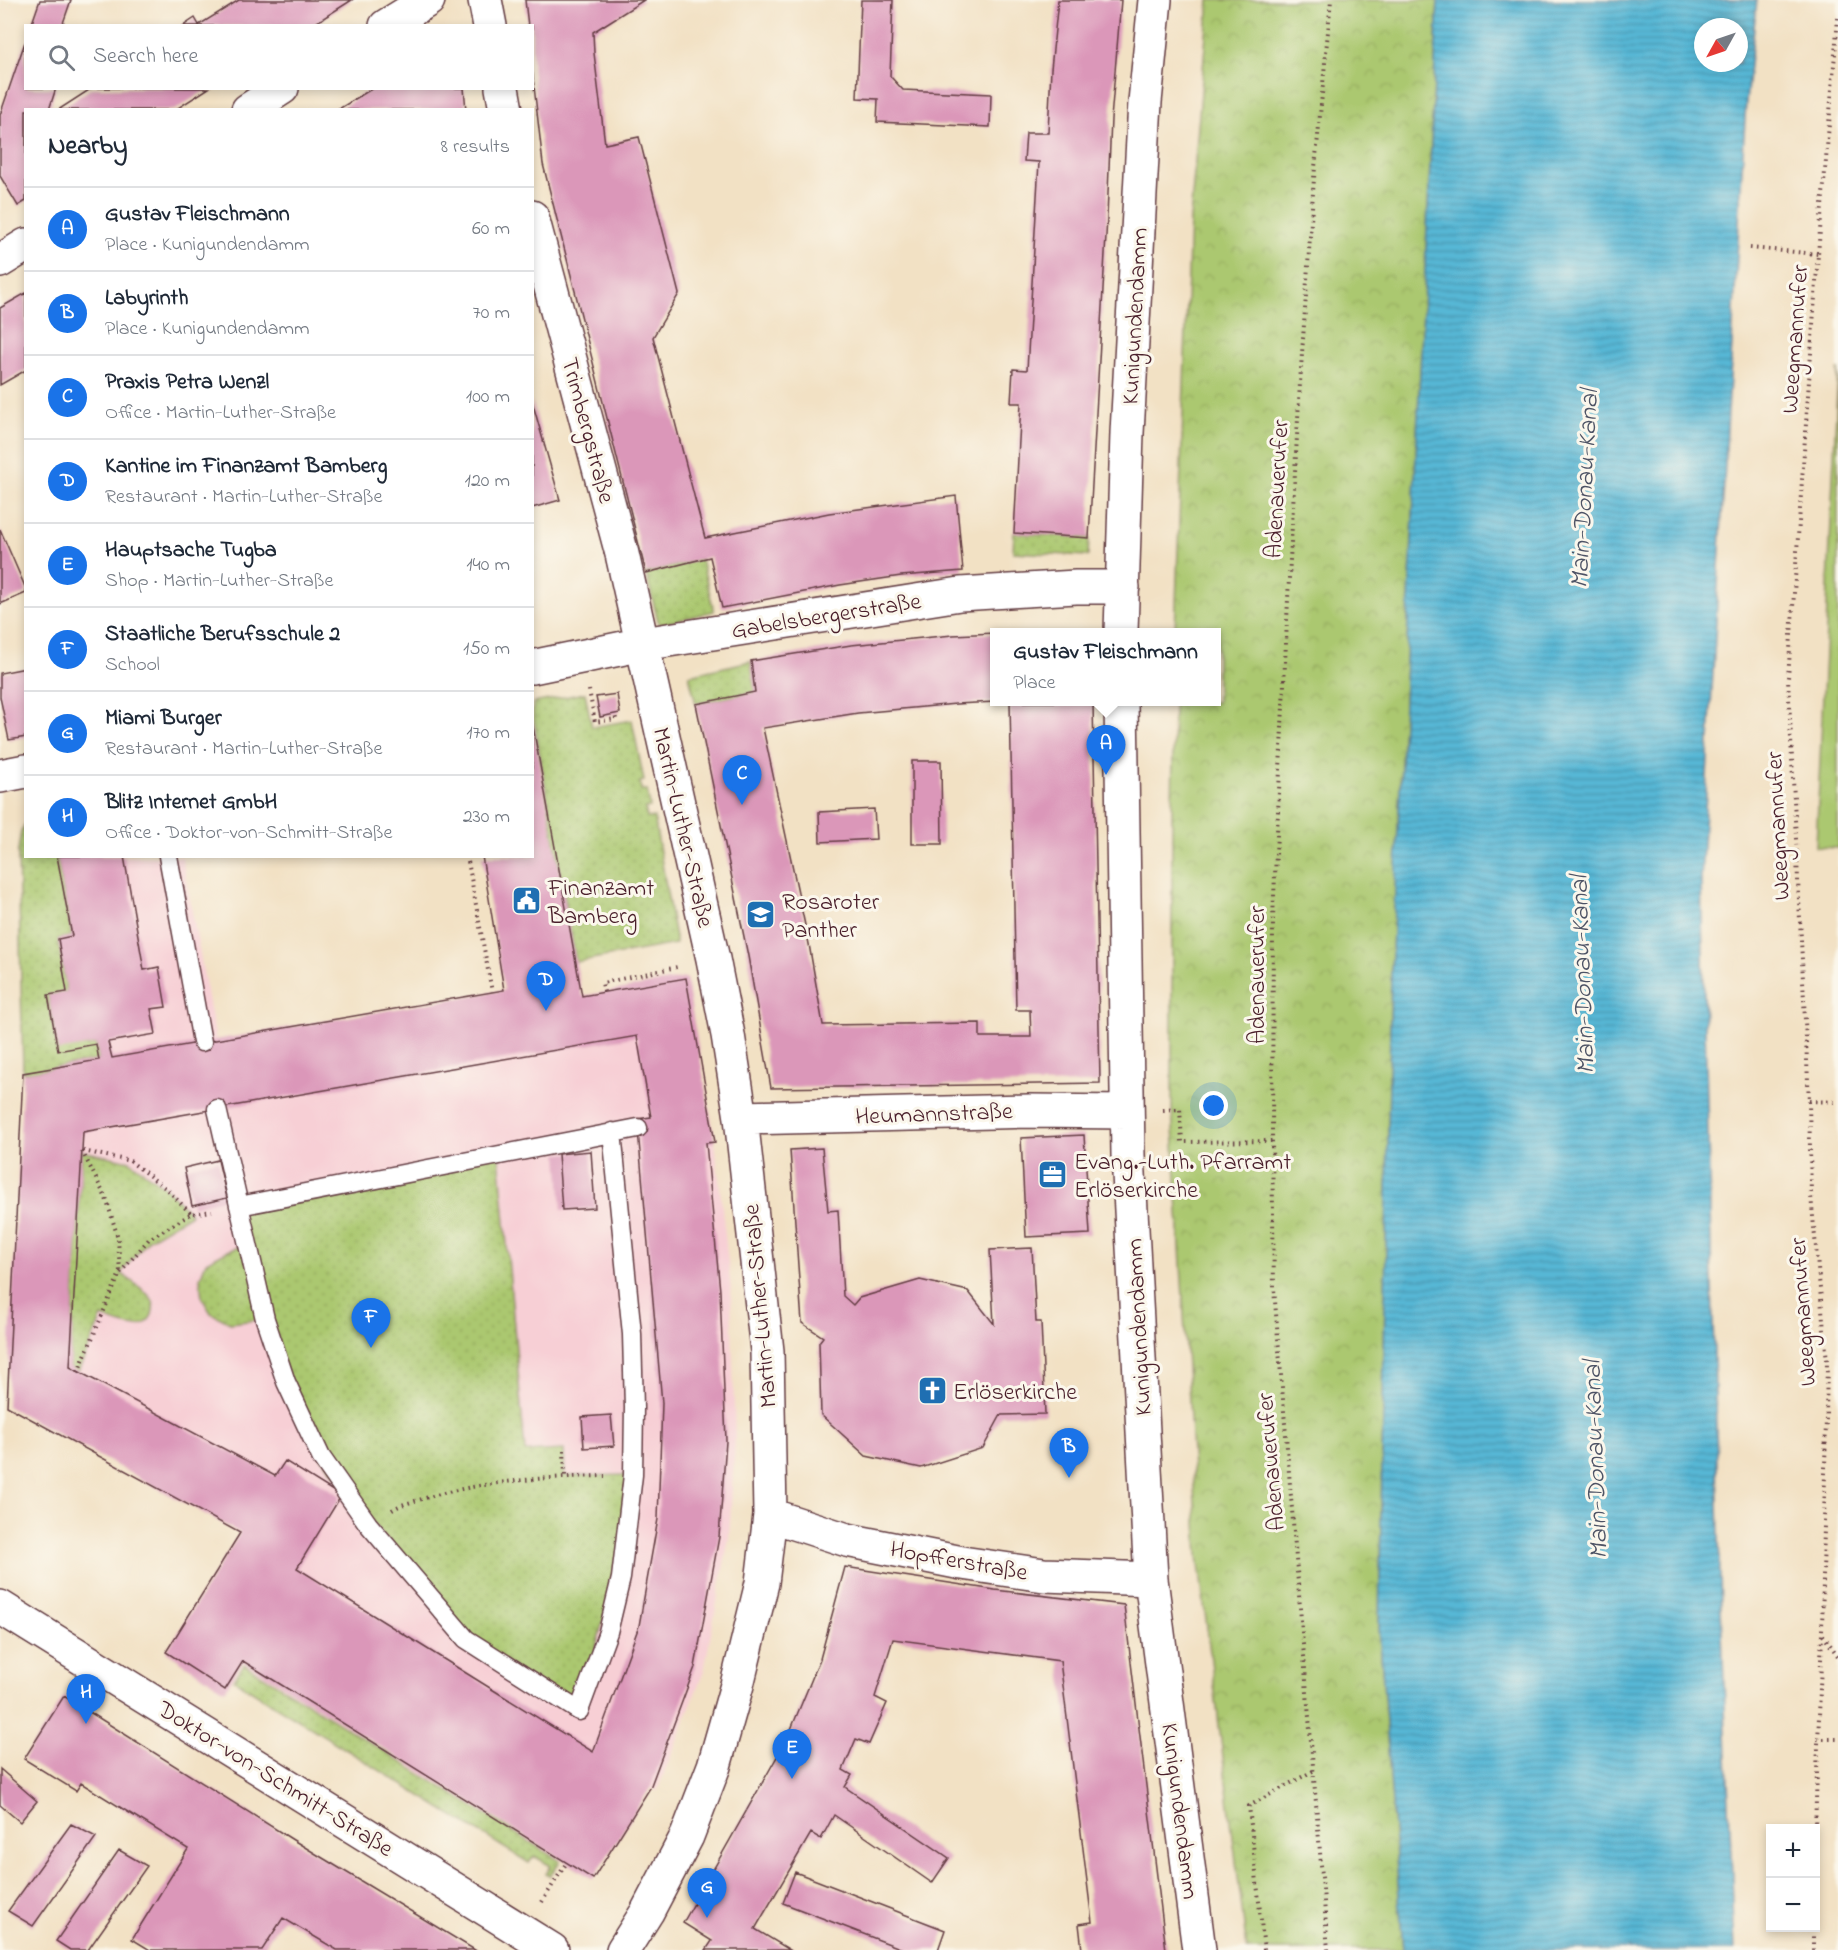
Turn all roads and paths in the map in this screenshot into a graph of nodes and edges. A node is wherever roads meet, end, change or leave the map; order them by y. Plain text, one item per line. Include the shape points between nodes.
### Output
1 (428, 0) edge
2 (485, 0) edge
3 (1155, 0) edge
4 (1331, 0) edge
5 (1838, 18) edge
6 (389, 24) edge
7 (490, 24) edge
8 (279, 90) edge
9 (502, 90) edge
10 (251, 108) edge
11 (506, 108) edge
12 (534, 224) edge
13 (24, 246) edge
14 (1750, 248) dead end
15 (1818, 254) junction
16 (0, 261) edge
17 (1123, 587) junction
18 (1121, 628) edge
19 (643, 644) junction
20 (584, 657) junction
21 (534, 667) edge
22 (1122, 706) edge
23 (598, 708) dead end
24 (592, 709) junction
25 (615, 715) dead end
26 (24, 771) edge
27 (0, 777) edge
28 (168, 858) edge
29 (467, 858) edge
30 (713, 959) junction
31 (492, 992) dead end
32 (604, 992) dead end
33 (202, 1042) dead end
34 (1809, 1101) junction
35 (1838, 1102) edge
36 (217, 1109) dead end
37 (1180, 1109) dead end
38 (1127, 1112) junction
39 (741, 1118) junction
40 (638, 1128) dead end
41 (612, 1132) junction
42 (1272, 1141) junction
43 (239, 1206) junction
44 (191, 1214) junction
45 (120, 1274) junction
46 (78, 1372) dead end
47 (564, 1450) dead end
48 (633, 1475) junction
49 (565, 1476) junction
50 (770, 1515) junction
51 (368, 1524) junction
52 (1151, 1579) junction
53 (0, 1607) edge
54 (1822, 1633) junction
55 (1838, 1656) edge
56 (1817, 1739) junction
57 (1838, 1739) edge
58 (1313, 1771) junction
59 (1815, 1824) edge
60 (567, 1862) dead end
61 (523, 1932) junction
62 (1813, 1932) edge
63 (552, 1950) edge
64 (623, 1950) edge
65 (1199, 1950) edge
66 (1264, 1950) edge
67 (1328, 1950) edge
68 (1813, 1950) edge

1 - 6 street
2 - 7 street
3 - 17 street, Kunigundendamm via 1145,102
4 - 42 path, Adenauerufer via 1314,190 1289,578 1274,918
5 - 15 path, Weegmannufer
8 - 10 street
9 - 11 street
12 - 19 street, Trimbergstraße
13 - 16 street
14 - 15 path
15 - 34 path, Weegmannufer via 1788,678
17 - 18 street, Kunigundendamm
17 - 19 street, Gabelsbergerstraße via 960,594
19 - 20 street, Gabelsbergerstraße
19 - 30 street, Martin-Luther-Straße
20 - 21 street, Gabelsbergerstraße
20 - 24 path
22 - 38 street, Kunigundendamm
23 - 24 path
24 - 25 path via 595,722 616,718
26 - 27 street
28 - 33 lane
29 - 31 path
30 - 32 path via 602,983
30 - 39 street, Martin-Luther-Straße
34 - 35 path
34 - 54 path, Weegmannufer via 1811,1196 1827,1361
36 - 43 lane
37 - 42 path via 1182,1142
38 - 39 street, Heumannstraße
38 - 52 street, Kunigundendamm
39 - 50 street, Martin-Luther-Straße via 767,1351
40 - 41 lane
41 - 43 lane
41 - 48 lane via 632,1334
42 - 58 path, Adenauerufer via 1274,1289
43 - 44 path
43 - 51 lane via 265,1318 286,1382 321,1457
44 - 45 path via 149,1239
44 - 45 path via 130,1161 82,1150 106,1198 118,1238
45 - 46 path
47 - 49 path
48 - 49 path
48 - 51 lane via 621,1578 608,1632 579,1711 466,1639
49 - 51 path via 437,1494 397,1507
50 - 52 street, Hopfferstraße via 847,1540 962,1563 1044,1575
50 - 64 street, Martin-Luther-Straße via 762,1583 714,1766 687,1836
52 - 65 street, Kunigundendamm
53 - 61 street, Doktor-von-Schmitt-Straße
54 - 55 path
54 - 56 path, Weegmannufer
56 - 57 path
56 - 59 path, Weegmannufer
58 - 66 path via 1249,1806
58 - 67 path, Adenauerufer
60 - 61 path
61 - 63 street, Doktor-von-Schmitt-Straße
62 - 68 path

